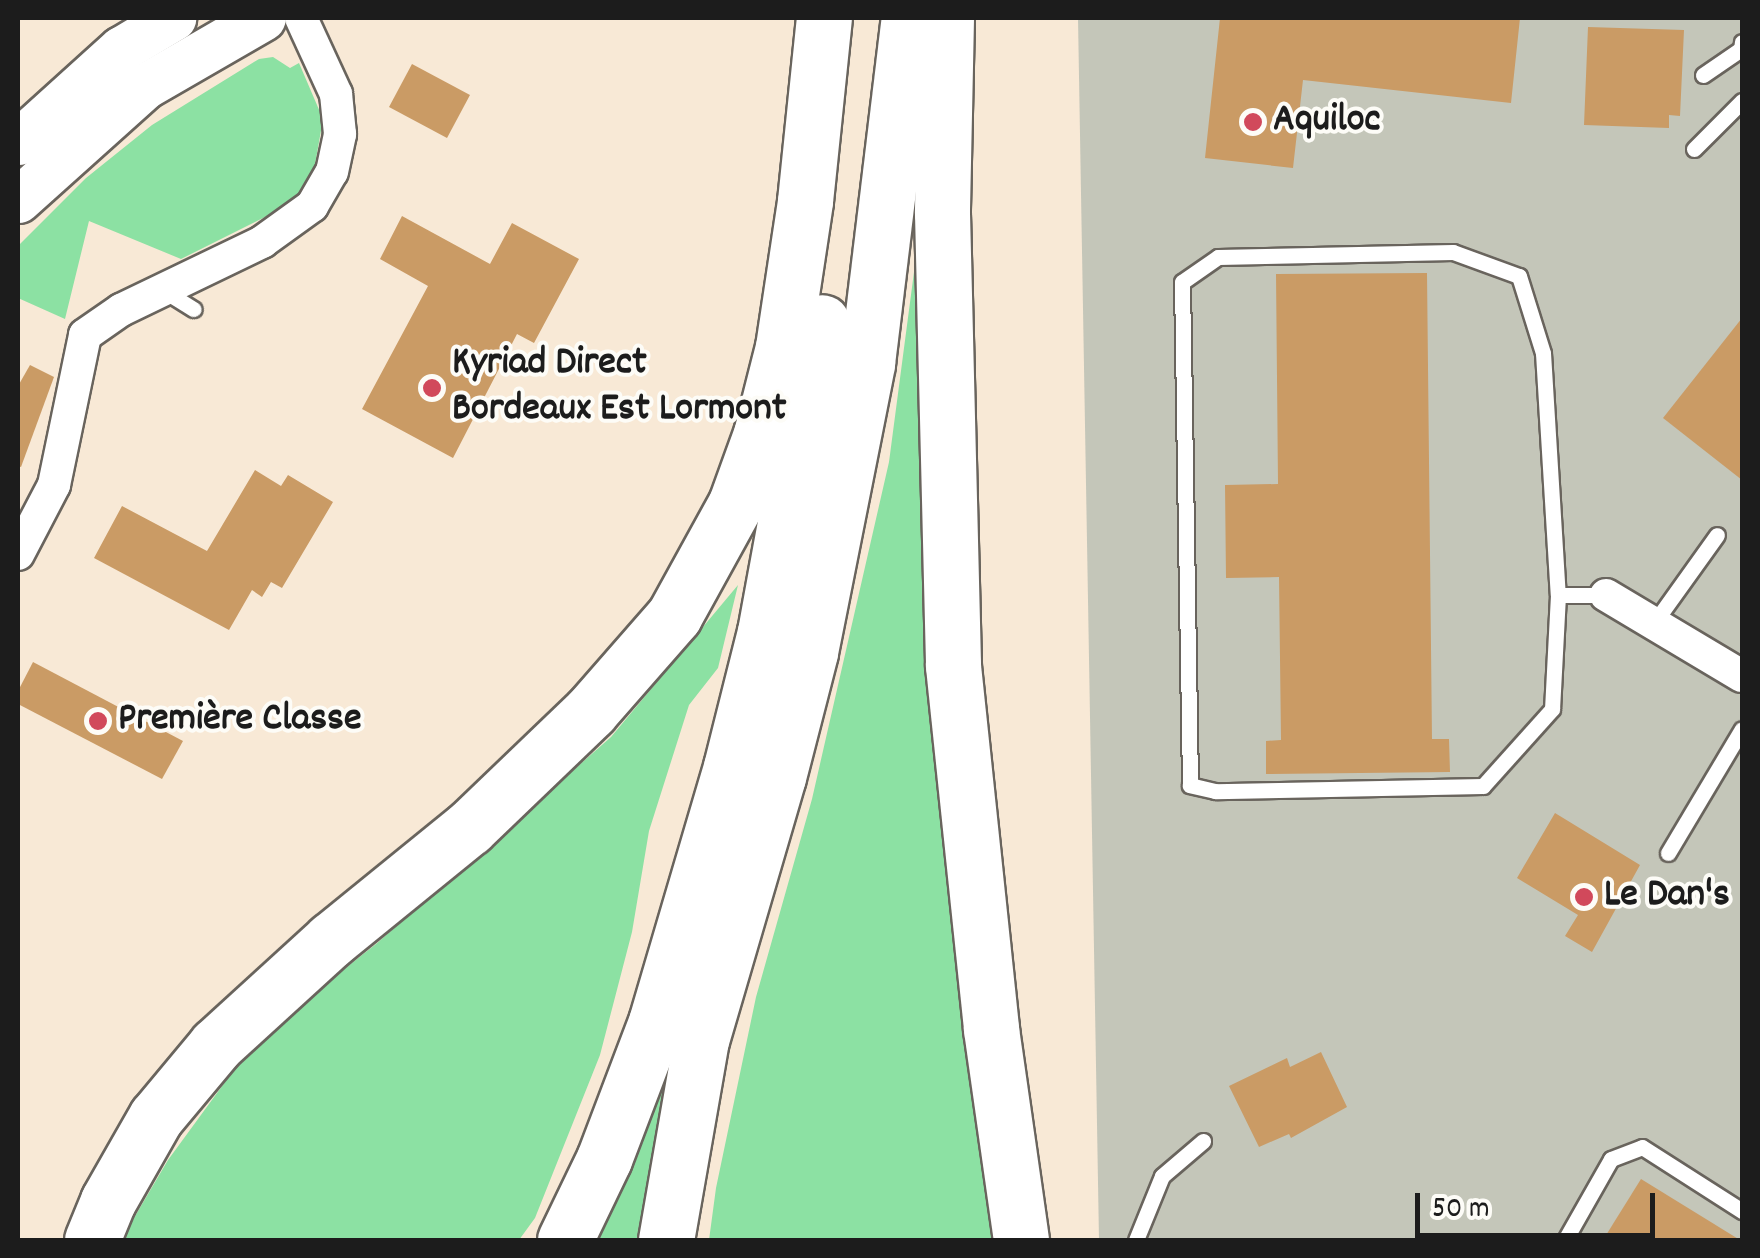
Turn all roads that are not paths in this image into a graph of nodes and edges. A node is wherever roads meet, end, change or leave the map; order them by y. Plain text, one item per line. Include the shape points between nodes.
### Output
1 (173, 18) edge
2 (263, 18) edge
3 (301, 18) edge
4 (824, 18) edge
5 (858, 18) edge
6 (909, 18) edge
7 (946, 18) edge
8 (1742, 42) edge
9 (1703, 75) dead end
10 (1742, 101) edge
11 (18, 142) edge
12 (1694, 149) dead end
13 (18, 200) edge
14 (163, 290) junction
15 (194, 309) dead end
16 (1717, 535) dead end
17 (18, 554) edge
18 (1558, 595) junction
19 (1606, 595) joint
20 (1654, 623) junction
21 (1742, 676) edge
22 (1742, 729) edge
23 (1668, 852) dead end
24 (1204, 1141) dead end
25 (1742, 1212) edge
26 (92, 1240) edge
27 (565, 1240) edge
28 (666, 1240) edge
29 (1021, 1240) edge
30 (1136, 1240) edge
31 (1566, 1240) edge

1 - 11 main road via 121,49
2 - 13 main road via 146,86
3 - 14 street via 336,94 340,134 332,172 312,206 262,242
4 - 26 highway via 805,201 765,417 736,504 674,616 590,712 469,828 216,1045 156,1117
5 - 27 highway via 818,353 765,632 656,1022
6 - 28 highway via 853,434 778,778 702,1040
7 - 29 highway via 942,212 953,666
8 - 9 lane via 1741,50
10 - 12 lane
14 - 15 lane
14 - 17 street via 85,335 54,485
16 - 20 lane
18 - 18 lane via 1552,709 1483,786 1215,791 1190,784 1182,282 1218,257 1453,252 1519,276 1543,353
18 - 19 lane
19 - 20 street
20 - 21 street
22 - 23 lane
24 - 30 lane via 1162,1176
25 - 31 lane via 1642,1147 1611,1159

